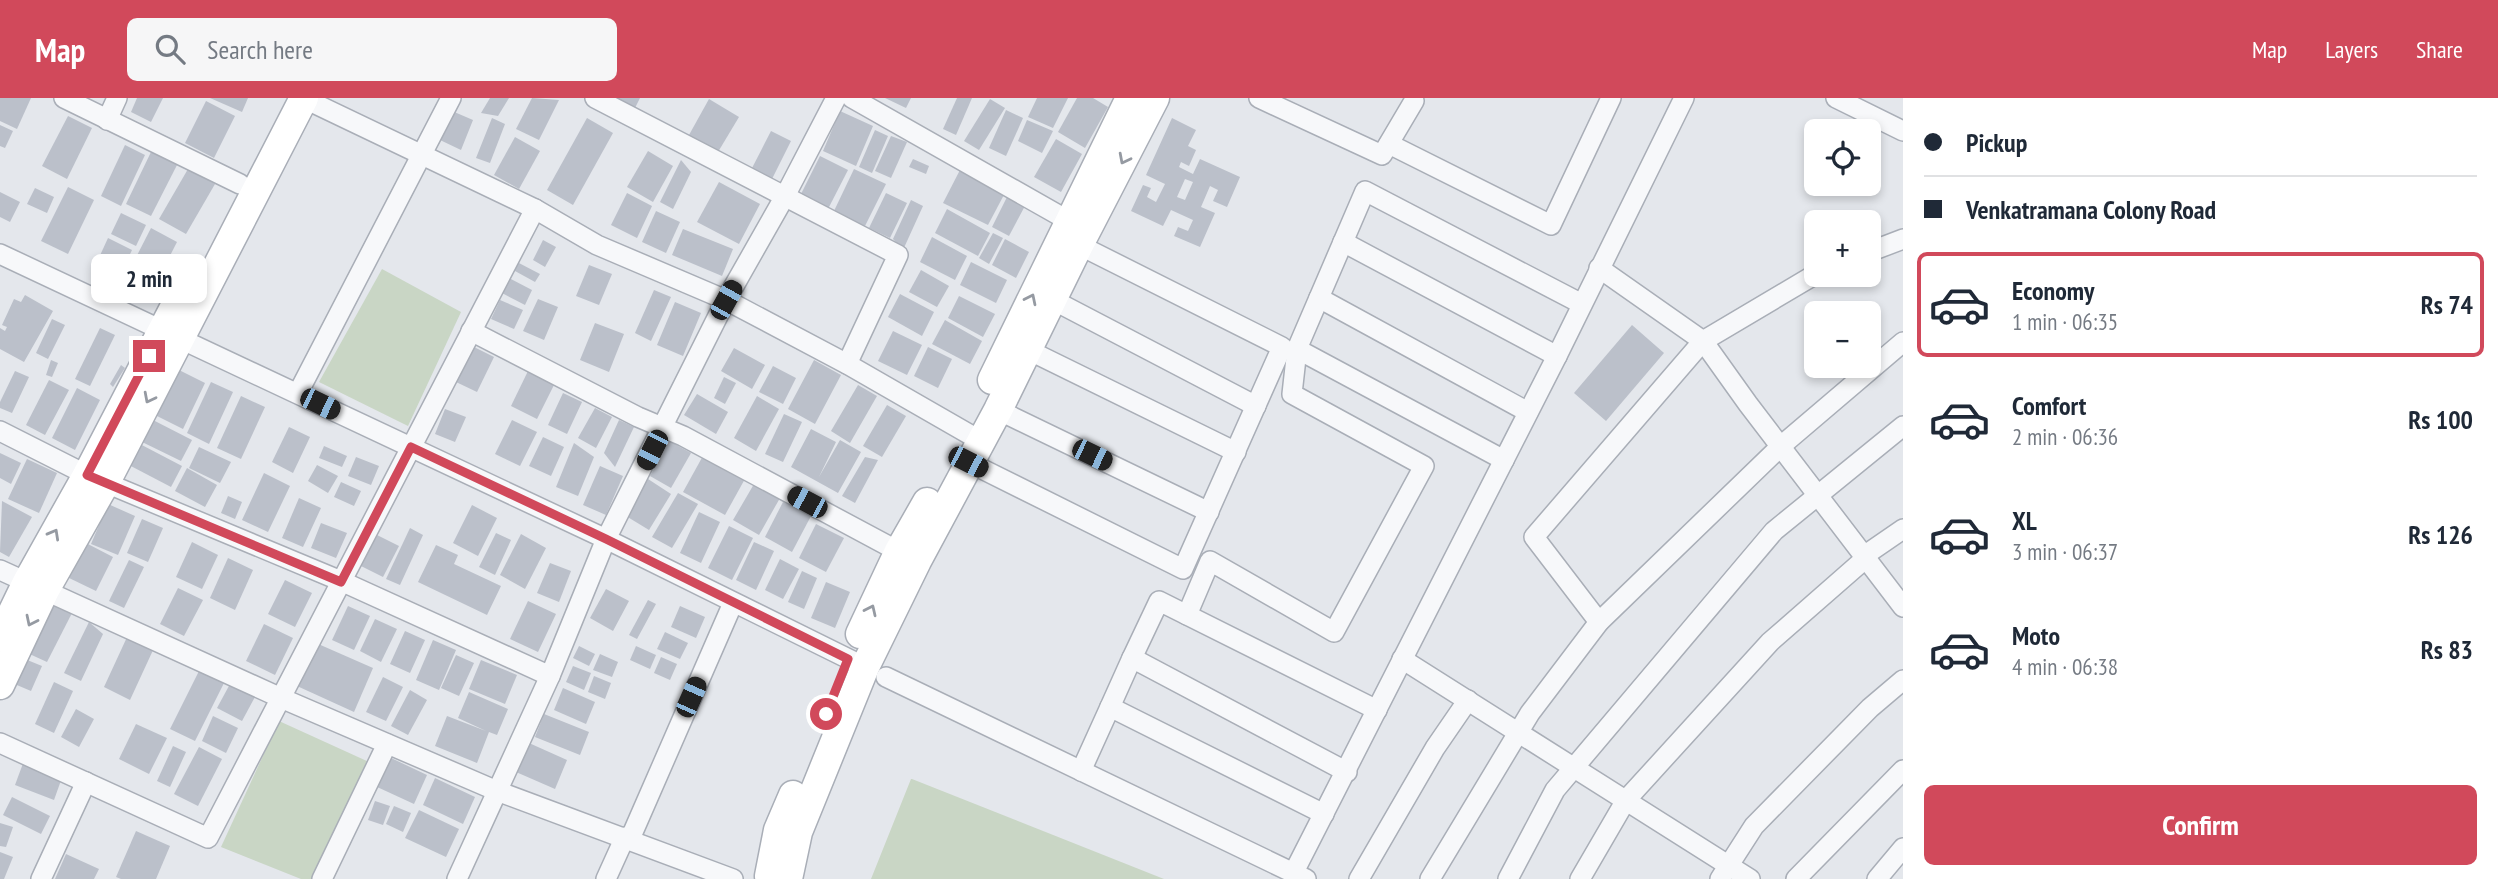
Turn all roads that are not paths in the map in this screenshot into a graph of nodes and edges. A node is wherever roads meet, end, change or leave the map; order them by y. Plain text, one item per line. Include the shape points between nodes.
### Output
1 (64, 98) edge
2 (117, 98) edge
3 (285, 98) edge
4 (303, 98) edge
5 (451, 98) edge
6 (595, 98) edge
7 (836, 98) edge
8 (852, 98) edge
9 (1259, 98) edge
10 (1611, 98) edge
11 (1684, 98) edge
12 (1836, 98) edge
13 (1413, 99) edge
14 (1141, 100) edge
15 (107, 120) junction
16 (1903, 131) edge
17 (1389, 144) junction
18 (421, 155) junction
19 (240, 184) junction
20 (785, 196) junction
21 (535, 209) junction
22 (1074, 233) junction
23 (1903, 239) edge
24 (1343, 243) junction
25 (1881, 247) edge
26 (0, 254) edge
27 (1599, 268) junction
28 (1804, 281) edge
29 (1319, 298) junction
30 (726, 300) junction
31 (1053, 300) junction
32 (1582, 304) junction
33 (471, 331) junction
34 (170, 336) junction
35 (1703, 341) junction
36 (1903, 342) edge
37 (1020, 346) junction
38 (1297, 349) junction
39 (1557, 356) junction
40 (847, 363) junction
41 (298, 393) junction
42 (1256, 406) junction
43 (998, 410) junction
44 (1528, 412) junction
45 (1903, 426) edge
46 (663, 428) junction
47 (0, 431) edge
48 (972, 445) junction
49 (1782, 446) junction
50 (411, 447) junction
51 (1236, 452) junction
52 (1504, 460) junction
53 (96, 478) junction
54 (1819, 495) junction
55 (1209, 512) junction
56 (1903, 529) edge
57 (606, 539) junction
58 (908, 556) junction
59 (1866, 558) junction
60 (0, 570) edge
61 (341, 582) junction
62 (36, 586) junction
63 (733, 603) junction
64 (1903, 607) edge
65 (1187, 615) junction
66 (1599, 622) junction
67 (0, 638) edge
68 (1132, 658) junction
69 (1402, 659) junction
70 (866, 668) junction
71 (550, 677) junction
72 (1903, 680) edge
73 (0, 685) edge
74 (281, 698) junction
75 (1468, 700) junction
76 (1110, 707) junction
77 (1377, 710) junction
78 (1518, 732) junction
79 (0, 743) edge
80 (387, 744) junction
81 (816, 764) junction
82 (1574, 768) junction
83 (1903, 770) edge
84 (1081, 771) junction
85 (1346, 772) junction
86 (86, 782) junction
87 (497, 791) junction
88 (1626, 800) junction
89 (1324, 814) junction
90 (627, 838) junction
91 (1903, 848) edge
92 (1725, 872) edge
93 (1300, 876) edge
94 (41, 879) edge
95 (322, 879) edge
96 (457, 879) edge
97 (606, 879) edge
98 (733, 879) edge
99 (769, 879) edge
100 (788, 879) edge
101 (1359, 879) edge
102 (1430, 879) edge
103 (1508, 879) edge
104 (1580, 879) edge
105 (1750, 879) edge
106 (1796, 879) edge
107 (1877, 879) edge

1 - 15 street
2 - 15 street
3 - 19 street
4 - 18 street
4 - 34 street
5 - 18 street
6 - 20 street
7 - 20 street
8 - 22 street
9 - 17 street via 1382,155
10 - 17 street via 1551,225
11 - 27 street
12 - 16 street
13 - 17 street
14 - 22 street
15 - 19 street
18 - 21 street
18 - 41 street
19 - 34 street
20 - 30 street
20 - 40 street via 898,255
21 - 30 street via 597,245
21 - 33 street
22 - 31 street
37 -> 22 street
22 - 42 street via 1282,347
23 - 25 street
24 - 29 street
24 - 32 street via 1364,191
24 - 39 street
26 - 34 street
27 - 32 street
27 - 35 street
28 - 35 street
29 - 38 street
29 - 44 street
30 - 40 street
30 - 46 street
31 - 37 street
31 - 42 street
32 - 39 street
33 - 46 street
33 - 50 street
34 - 41 street
34 - 53 street
35 - 49 street
35 - 66 street via 1534,537
36 - 49 street
37 - 43 street
37 - 48 street
37 - 51 street
38 - 52 street
38 - 65 street via 1292,394 1424,467 1334,632 1210,561
39 - 44 street
40 - 48 street
41 - 50 street
42 - 51 street
43 - 48 street
43 - 55 street
44 - 52 street
45 - 54 street
46 - 57 street
46 - 58 street
47 - 53 street
48 - 55 street via 1183,569
48 - 58 street
49 - 54 street
49 - 66 street
50 - 57 street
50 - 61 street
51 - 55 street
52 - 69 street
53 - 61 street
53 - 62 street
54 - 59 street
54 - 82 street via 1774,531
56 - 59 street
57 - 63 street
57 - 71 street
58 - 70 street
59 - 64 street
59 - 88 street via 1770,642
60 - 62 street
61 - 71 street
61 - 74 street
62 - 67 street
62 -> 73 street
62 - 74 street
63 - 70 street
63 - 90 street
65 - 68 street via 1159,601
65 - 77 street
66 - 78 street
68 - 76 street
68 - 85 street
69 - 75 street
69 - 77 street
70 - 81 street via 844,694
70 - 84 street
71 - 87 street
72 - 92 street via 1754,826
74 - 80 street
74 - 86 street via 208,838
75 - 78 street
75 - 101 street
76 - 84 street
76 - 89 street
77 - 85 street
78 - 82 street
78 - 102 street
79 - 86 street
80 - 87 street
80 - 95 street
81 - 99 street via 778,830
81 - 100 street
82 - 88 street
82 - 103 street via 1556,790
83 - 106 street
84 - 93 street
85 - 89 street
86 - 94 street
87 - 90 street
87 - 96 street
88 - 92 street
88 - 104 street
89 - 93 street
90 - 97 street
90 - 98 street
91 - 107 street
92 - 105 street

